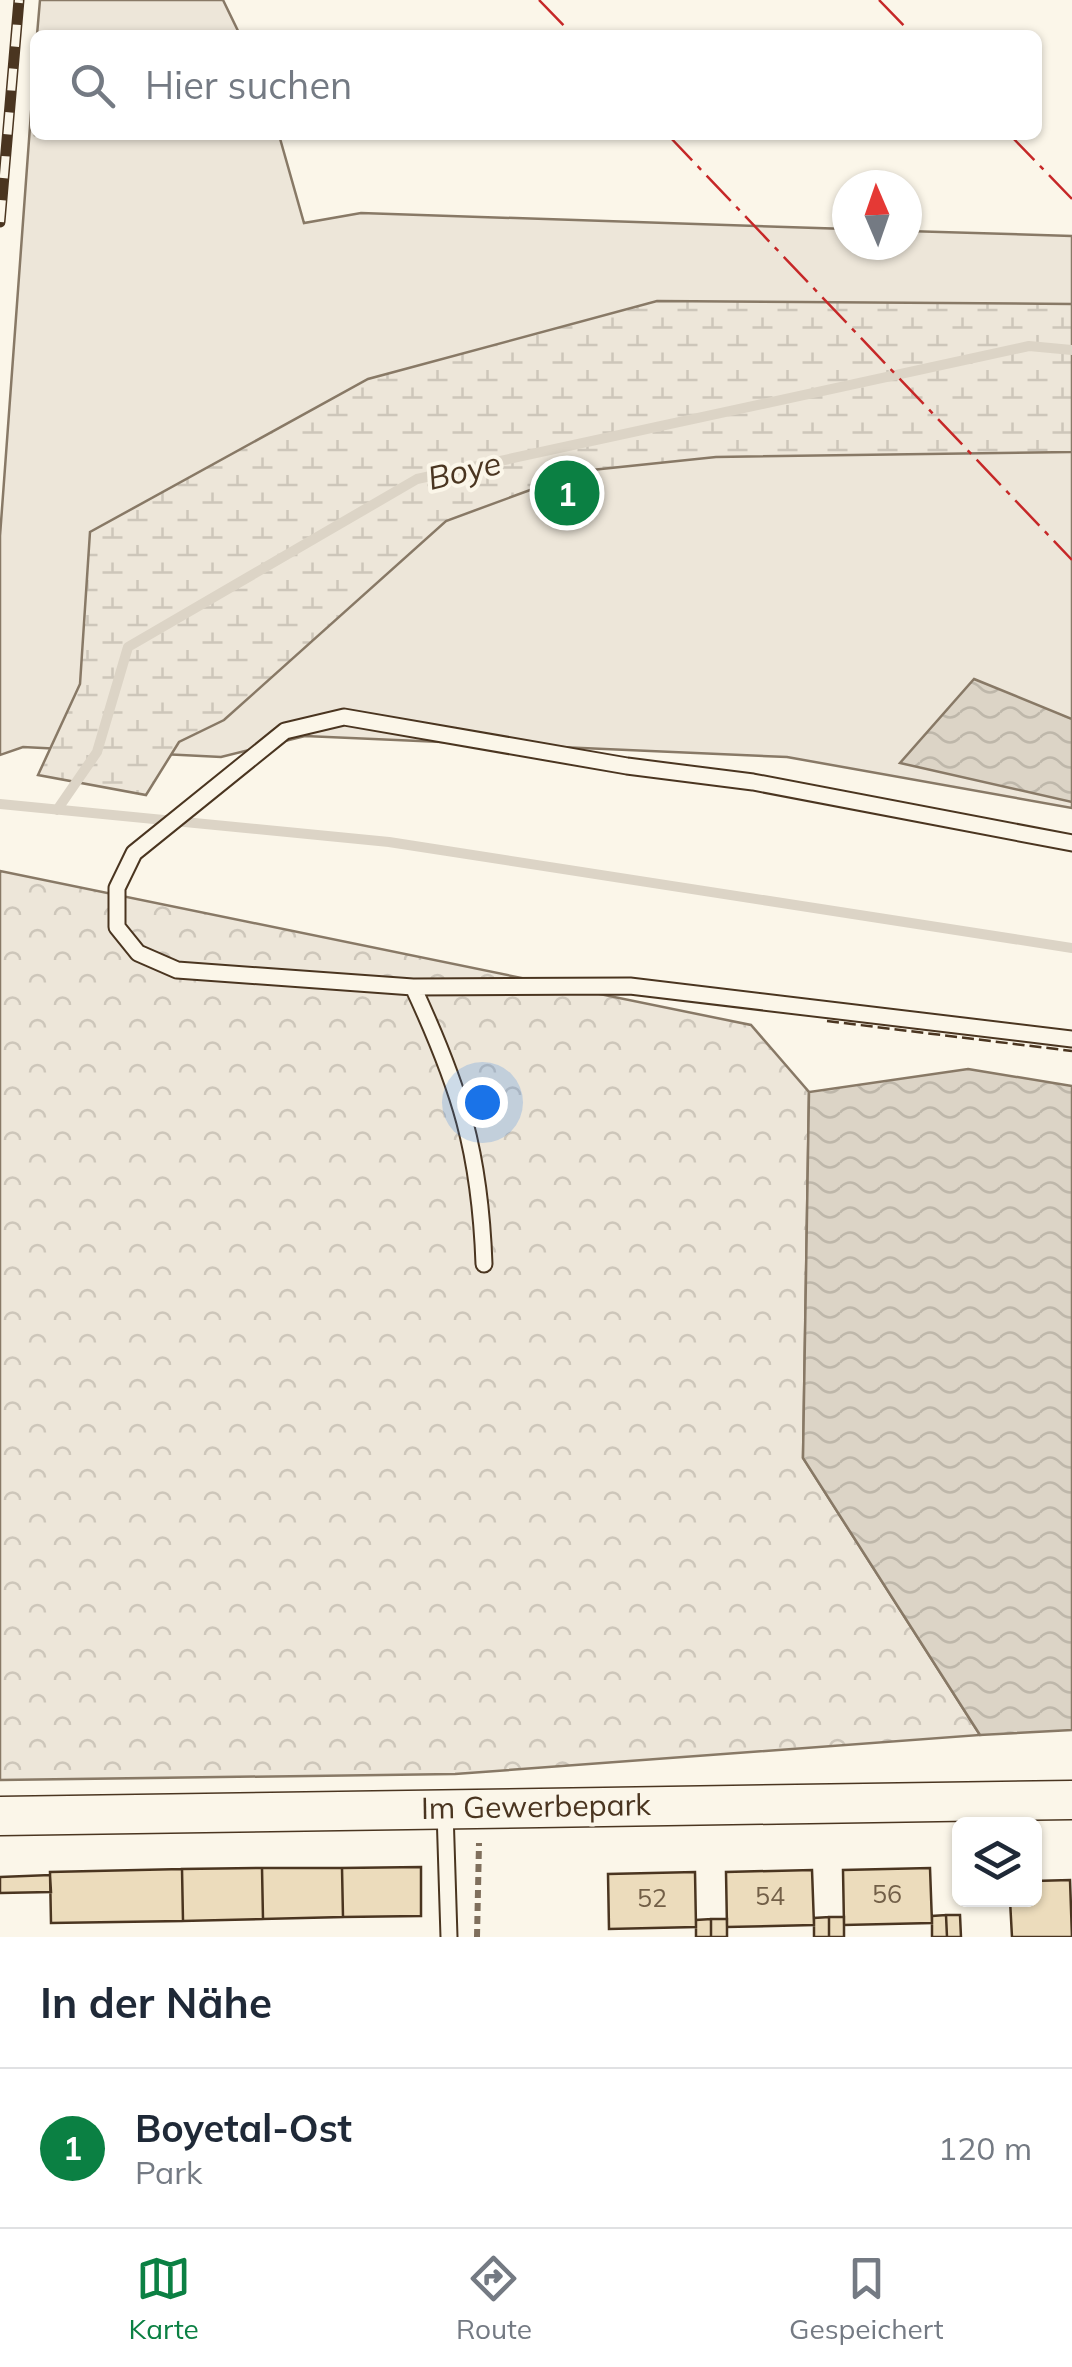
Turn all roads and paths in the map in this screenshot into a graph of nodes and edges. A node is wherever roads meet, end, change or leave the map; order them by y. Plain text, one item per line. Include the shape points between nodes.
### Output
1 (1072, 843) edge
2 (413, 988) junction
3 (1072, 1039) edge
4 (484, 1264) dead end
5 (1072, 1800) edge
6 (462, 1807) junction
7 (0, 1816) edge
8 (449, 1937) edge
9 (478, 1937) edge

1 - 2 lane via 753,782 344,716 285,731 134,853 117,888 118,927 138,953 177,970
2 - 3 lane via 630,986
2 - 4 lane via 453,1074 476,1160
5 - 6 street, Im Gewerbepark
6 - 7 street, Im Gewerbepark
6 - 8 lane
6 - 9 path

